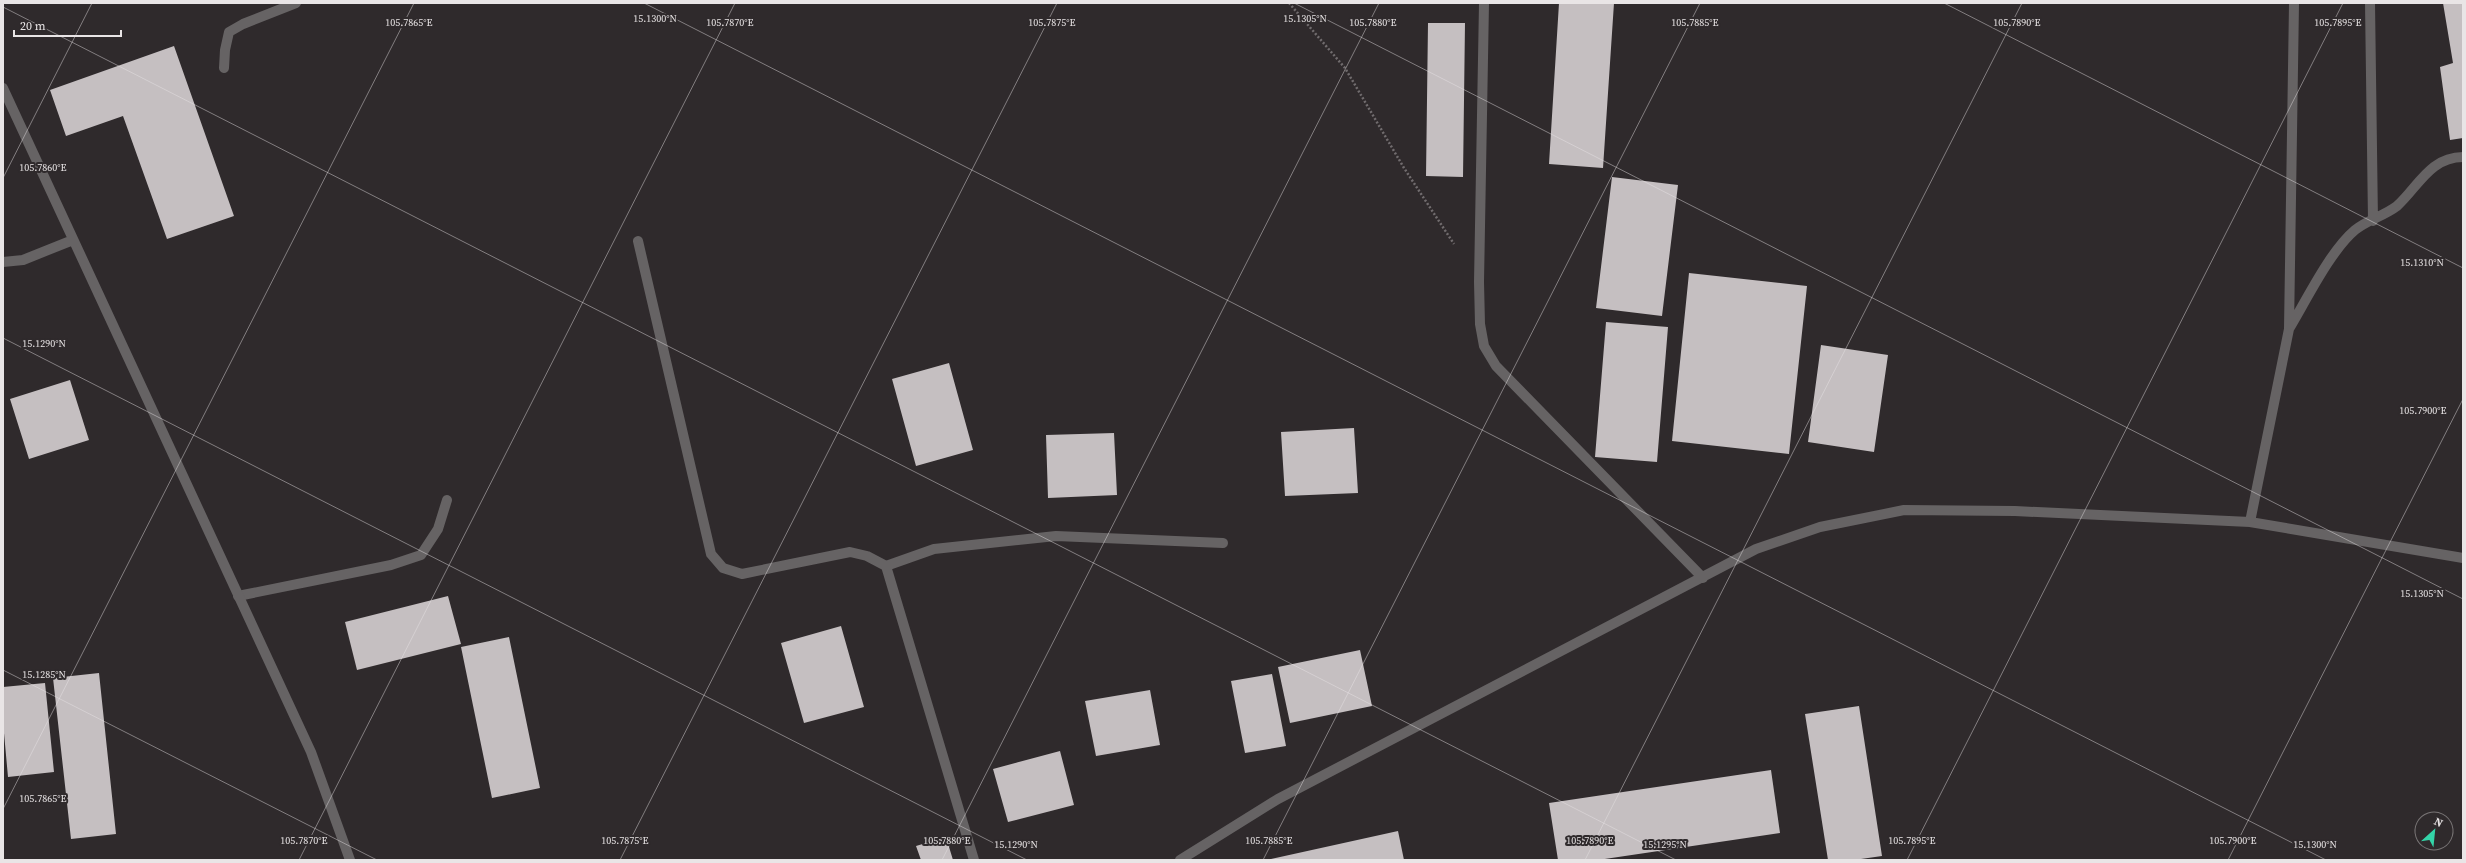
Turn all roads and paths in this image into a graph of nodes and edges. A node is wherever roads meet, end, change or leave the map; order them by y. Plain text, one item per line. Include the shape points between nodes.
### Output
1 (296, 3) edge
2 (1289, 3) edge
3 (1484, 3) edge
4 (2294, 3) edge
5 (2370, 3) edge
6 (224, 68) dead end
7 (3, 88) edge
8 (2463, 157) edge
9 (2373, 221) junction
10 (73, 240) junction
11 (638, 241) dead end
12 (3, 262) edge
13 (1479, 282) junction
14 (2289, 329) junction
15 (447, 500) dead end
16 (2250, 522) junction
17 (1222, 543) dead end
18 (2463, 558) edge
19 (886, 566) junction
20 (1703, 578) junction
21 (238, 596) junction
22 (350, 860) edge
23 (974, 860) edge
24 (1180, 860) edge

1 - 6 street via 229,32
2 - 13 path via 1345,68 1404,168
3 - 13 street
4 - 14 street
5 - 9 street
7 - 10 street
8 - 9 street via 2455,157 2434,166 2397,206
9 - 14 street via 2355,230 2338,248
10 - 12 street via 24,260
10 - 21 street
11 - 19 street via 711,554 723,568 742,574 850,552 867,556
13 - 20 street via 1480,324 1484,346 1496,366
14 - 16 street
15 - 21 street via 438,529 421,555 391,565
16 - 18 street
16 - 20 street via 2015,511 1904,510 1820,527 1756,549
17 - 19 street via 1056,536 934,549
19 - 23 street
20 - 24 street via 1278,799
21 - 22 street via 311,752

